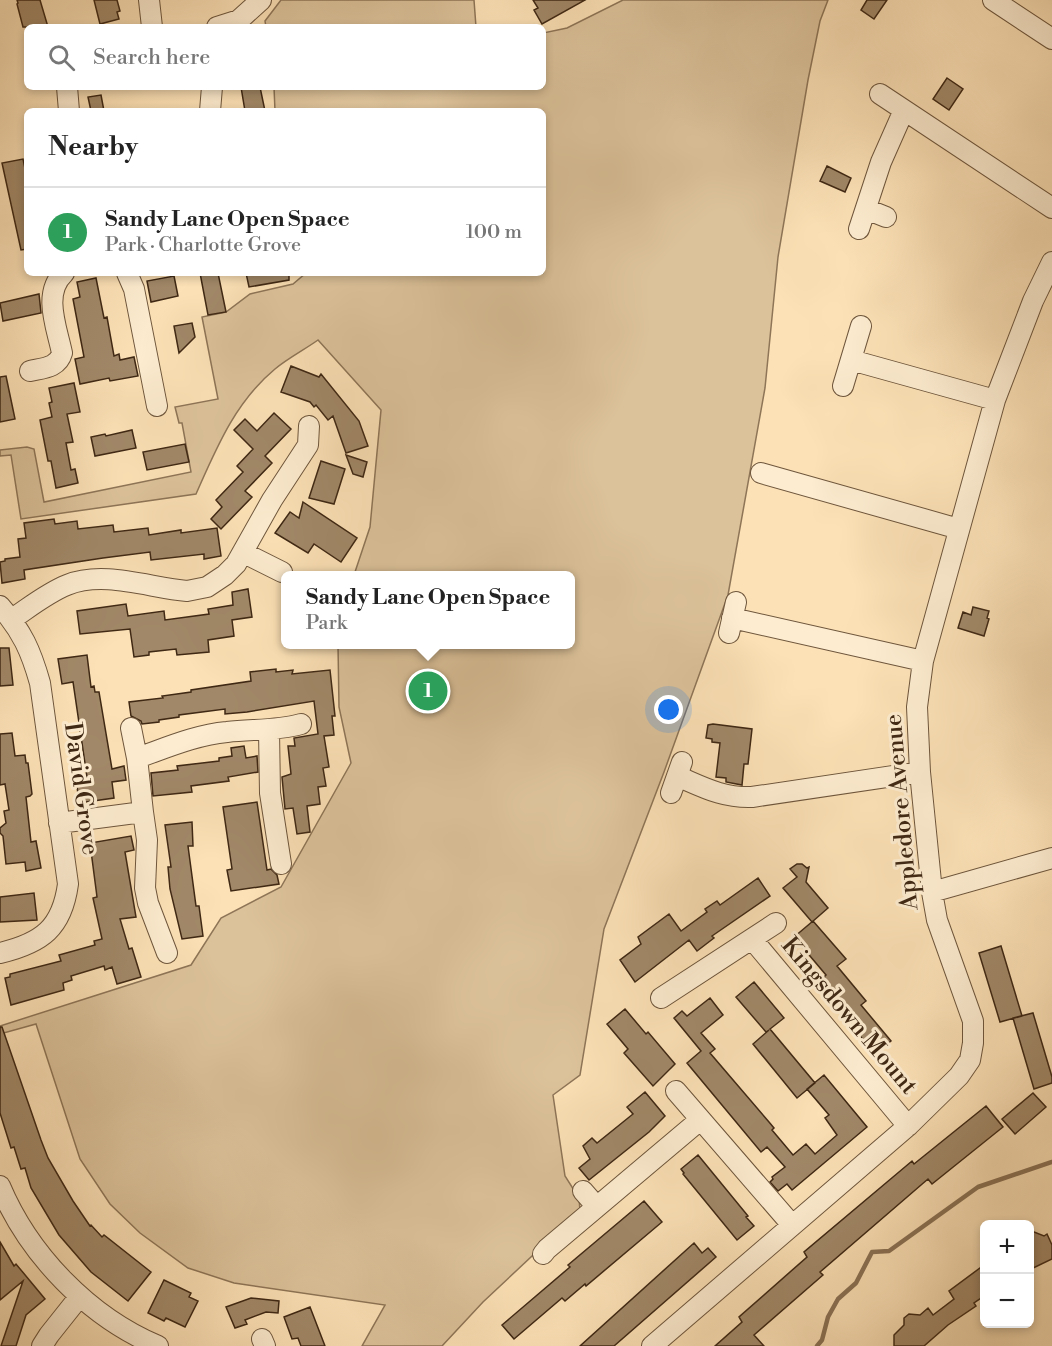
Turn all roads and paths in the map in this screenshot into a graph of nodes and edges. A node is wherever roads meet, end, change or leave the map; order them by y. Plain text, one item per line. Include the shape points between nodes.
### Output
1 (149, 0) edge
2 (261, 0) edge
3 (993, 0) edge
4 (152, 24) edge
5 (226, 24) edge
6 (1052, 39) edge
7 (67, 90) edge
8 (212, 90) edge
9 (880, 94) dead end
10 (69, 108) edge
11 (210, 108) edge
12 (904, 110) junction
13 (1052, 208) edge
14 (866, 209) junction
15 (886, 217) dead end
16 (859, 229) dead end
17 (1052, 262) edge
18 (61, 276) edge
19 (128, 276) edge
20 (861, 326) dead end
21 (851, 360) junction
22 (30, 371) dead end
23 (843, 386) dead end
24 (995, 400) junction
25 (157, 406) dead end
26 (314, 440) dead end
27 (761, 473) dead end
28 (959, 529) junction
29 (244, 553) junction
30 (281, 572) edge
31 (6, 613) edge
32 (732, 618) dead end
33 (923, 661) junction
34 (301, 724) dead end
35 (131, 728) dead end
36 (269, 730) junction
37 (136, 758) junction
38 (920, 772) junction
39 (676, 777) dead end
40 (143, 812) junction
41 (59, 824) junction
42 (285, 851) dead end
43 (1052, 858) edge
44 (932, 892) junction
45 (776, 923) dead end
46 (752, 939) junction
47 (156, 944) dead end
48 (0, 953) edge
49 (661, 998) dead end
50 (676, 1091) dead end
51 (700, 1120) junction
52 (908, 1126) junction
53 (0, 1186) edge
54 (583, 1191) dead end
55 (597, 1207) junction
56 (792, 1225) junction
57 (543, 1254) dead end
58 (80, 1296) junction
59 (42, 1346) edge
60 (159, 1346) edge
61 (652, 1346) edge

1 - 4 street
2 - 5 street via 239,20
3 - 6 street
7 - 10 street
8 - 11 street
9 - 12 street
12 - 13 street
12 - 14 street
14 - 15 street
14 - 16 street
17 - 24 street, Appledore Avenue
18 - 22 street via 52,291 61,358 55,365
19 - 25 street
20 - 21 street
21 - 23 street
21 - 24 street
24 - 28 street, Appledore Avenue
26 - 29 street via 262,516
27 - 28 street
28 - 33 street, Appledore Avenue
29 - 30 street
29 - 31 street via 225,575 198,590 86,580
31 - 41 street, David Grove via 23,635 40,683
32 - 33 street
33 - 38 street, Appledore Avenue via 917,707
34 - 36 street
35 - 37 street
36 - 37 street via 197,737
36 - 42 street via 270,793
37 - 40 street
38 - 39 street via 735,798
38 - 44 street, Appledore Avenue
40 - 41 street
40 - 47 street via 147,840 144,888
41 - 48 street, David Grove via 68,884 59,919 40,939
43 - 44 street
44 - 52 street, Appledore Avenue via 937,920 973,1021 973,1043 970,1060 959,1077
45 - 46 street, Kingsdown Mount
46 - 49 street, Kingsdown Mount
46 - 52 street, Kingsdown Mount
50 - 51 street
51 - 55 street
51 - 56 street
52 - 56 street, Appledore Avenue
53 - 58 street via 35,1247
54 - 55 street
55 - 57 street
56 - 61 street, Appledore Avenue via 691,1325
58 - 59 street
58 - 60 street via 123,1330

